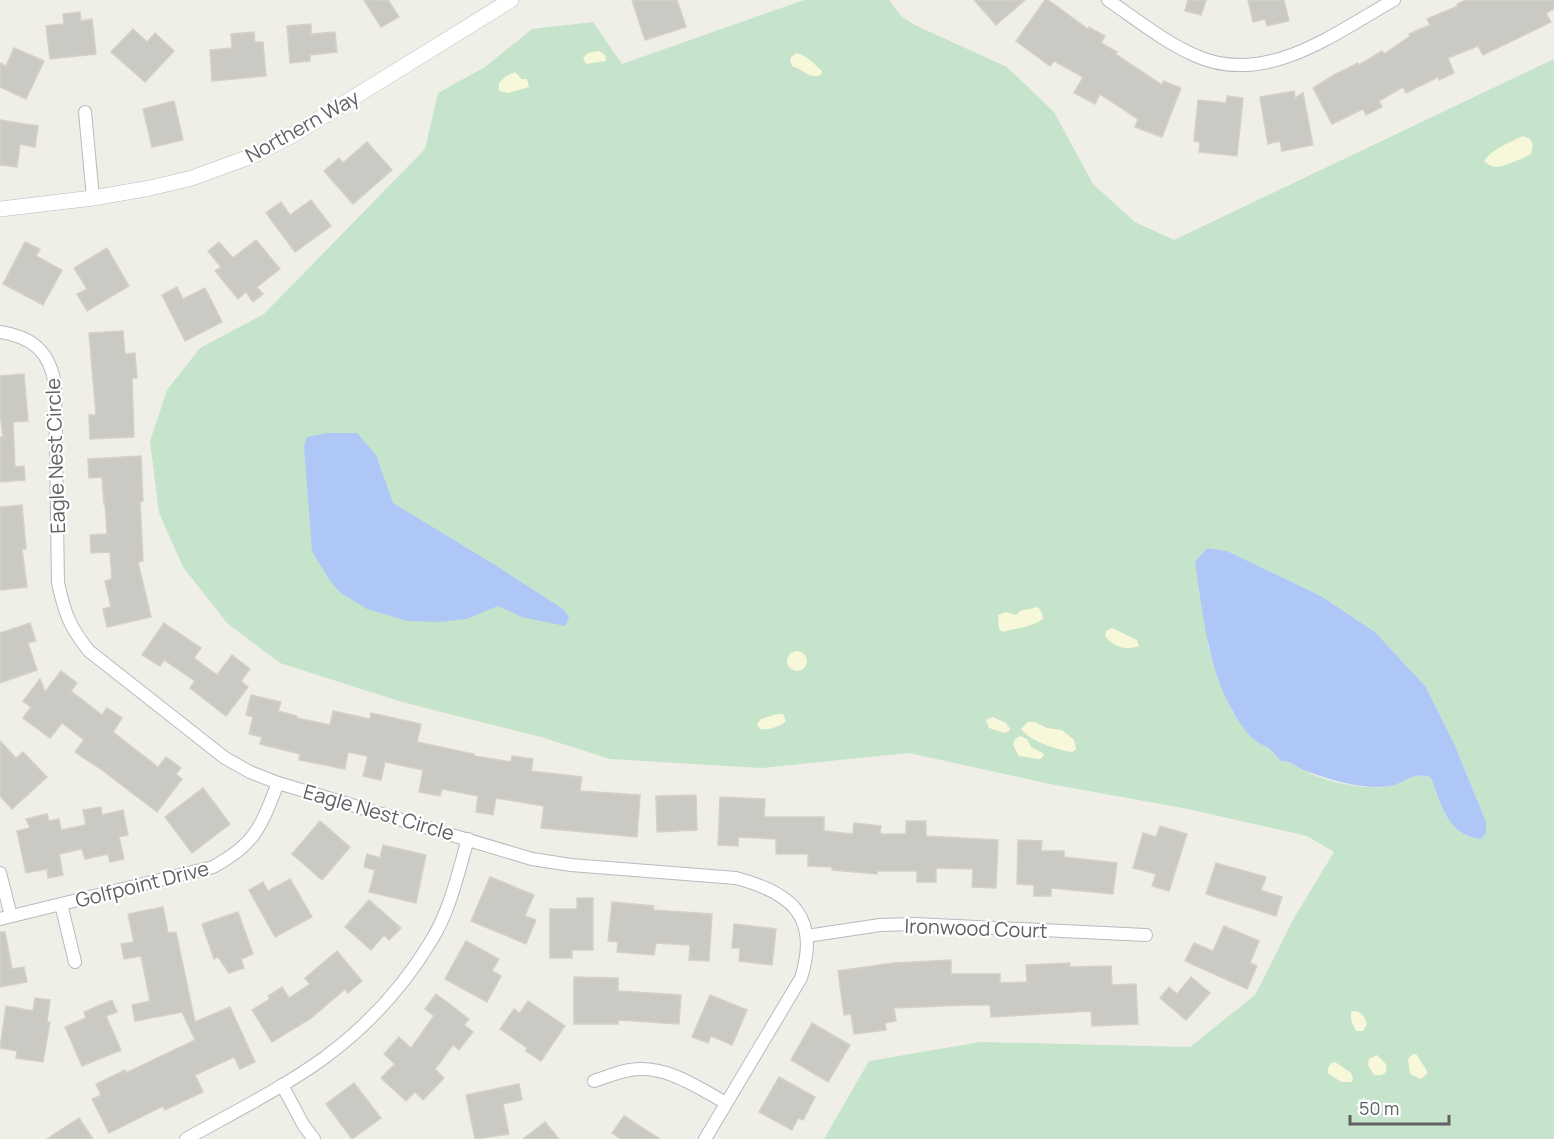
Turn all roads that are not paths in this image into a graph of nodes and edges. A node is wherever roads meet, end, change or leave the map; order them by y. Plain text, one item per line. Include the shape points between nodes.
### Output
1 (511, 0) edge
2 (1108, 0) edge
3 (1395, 0) edge
4 (85, 112) dead end
5 (93, 198) junction
6 (0, 208) edge
7 (0, 332) edge
8 (278, 783) junction
9 (468, 838) junction
10 (0, 873) edge
11 (61, 904) junction
12 (5, 918) edge
13 (1146, 935) dead end
14 (807, 936) junction
15 (75, 962) dead end
16 (594, 1081) dead end
17 (282, 1085) junction
18 (726, 1103) junction
19 (186, 1139) edge
20 (314, 1139) edge
21 (705, 1139) edge

1 - 5 street, Northern Way via 293,135 252,156 192,178
2 - 3 street via 1196,57 1244,65 1293,56
4 - 5 street
5 - 6 street, Northern Way
7 - 8 street, Eagle Nest Circle via 31,342 52,368 58,583 64,612 74,631 90,651 225,758
8 - 9 street, Eagle Nest Circle
8 - 11 street, Golfpoint Drive via 264,818 235,855 206,869
9 - 14 street, Eagle Nest Circle via 532,859 736,878 761,884 800,913
9 - 17 street via 449,902 432,940 407,977 370,1019 324,1058
10 - 12 street
11 - 12 street, Golfpoint Drive
11 - 15 street
13 - 14 street, Ironwood Court via 915,924
14 - 18 street, Eagle Nest Circle via 807,958 801,978
16 - 18 street via 632,1070 656,1070 678,1077
17 - 19 street
17 - 20 street
18 - 21 street, Eagle Nest Circle

